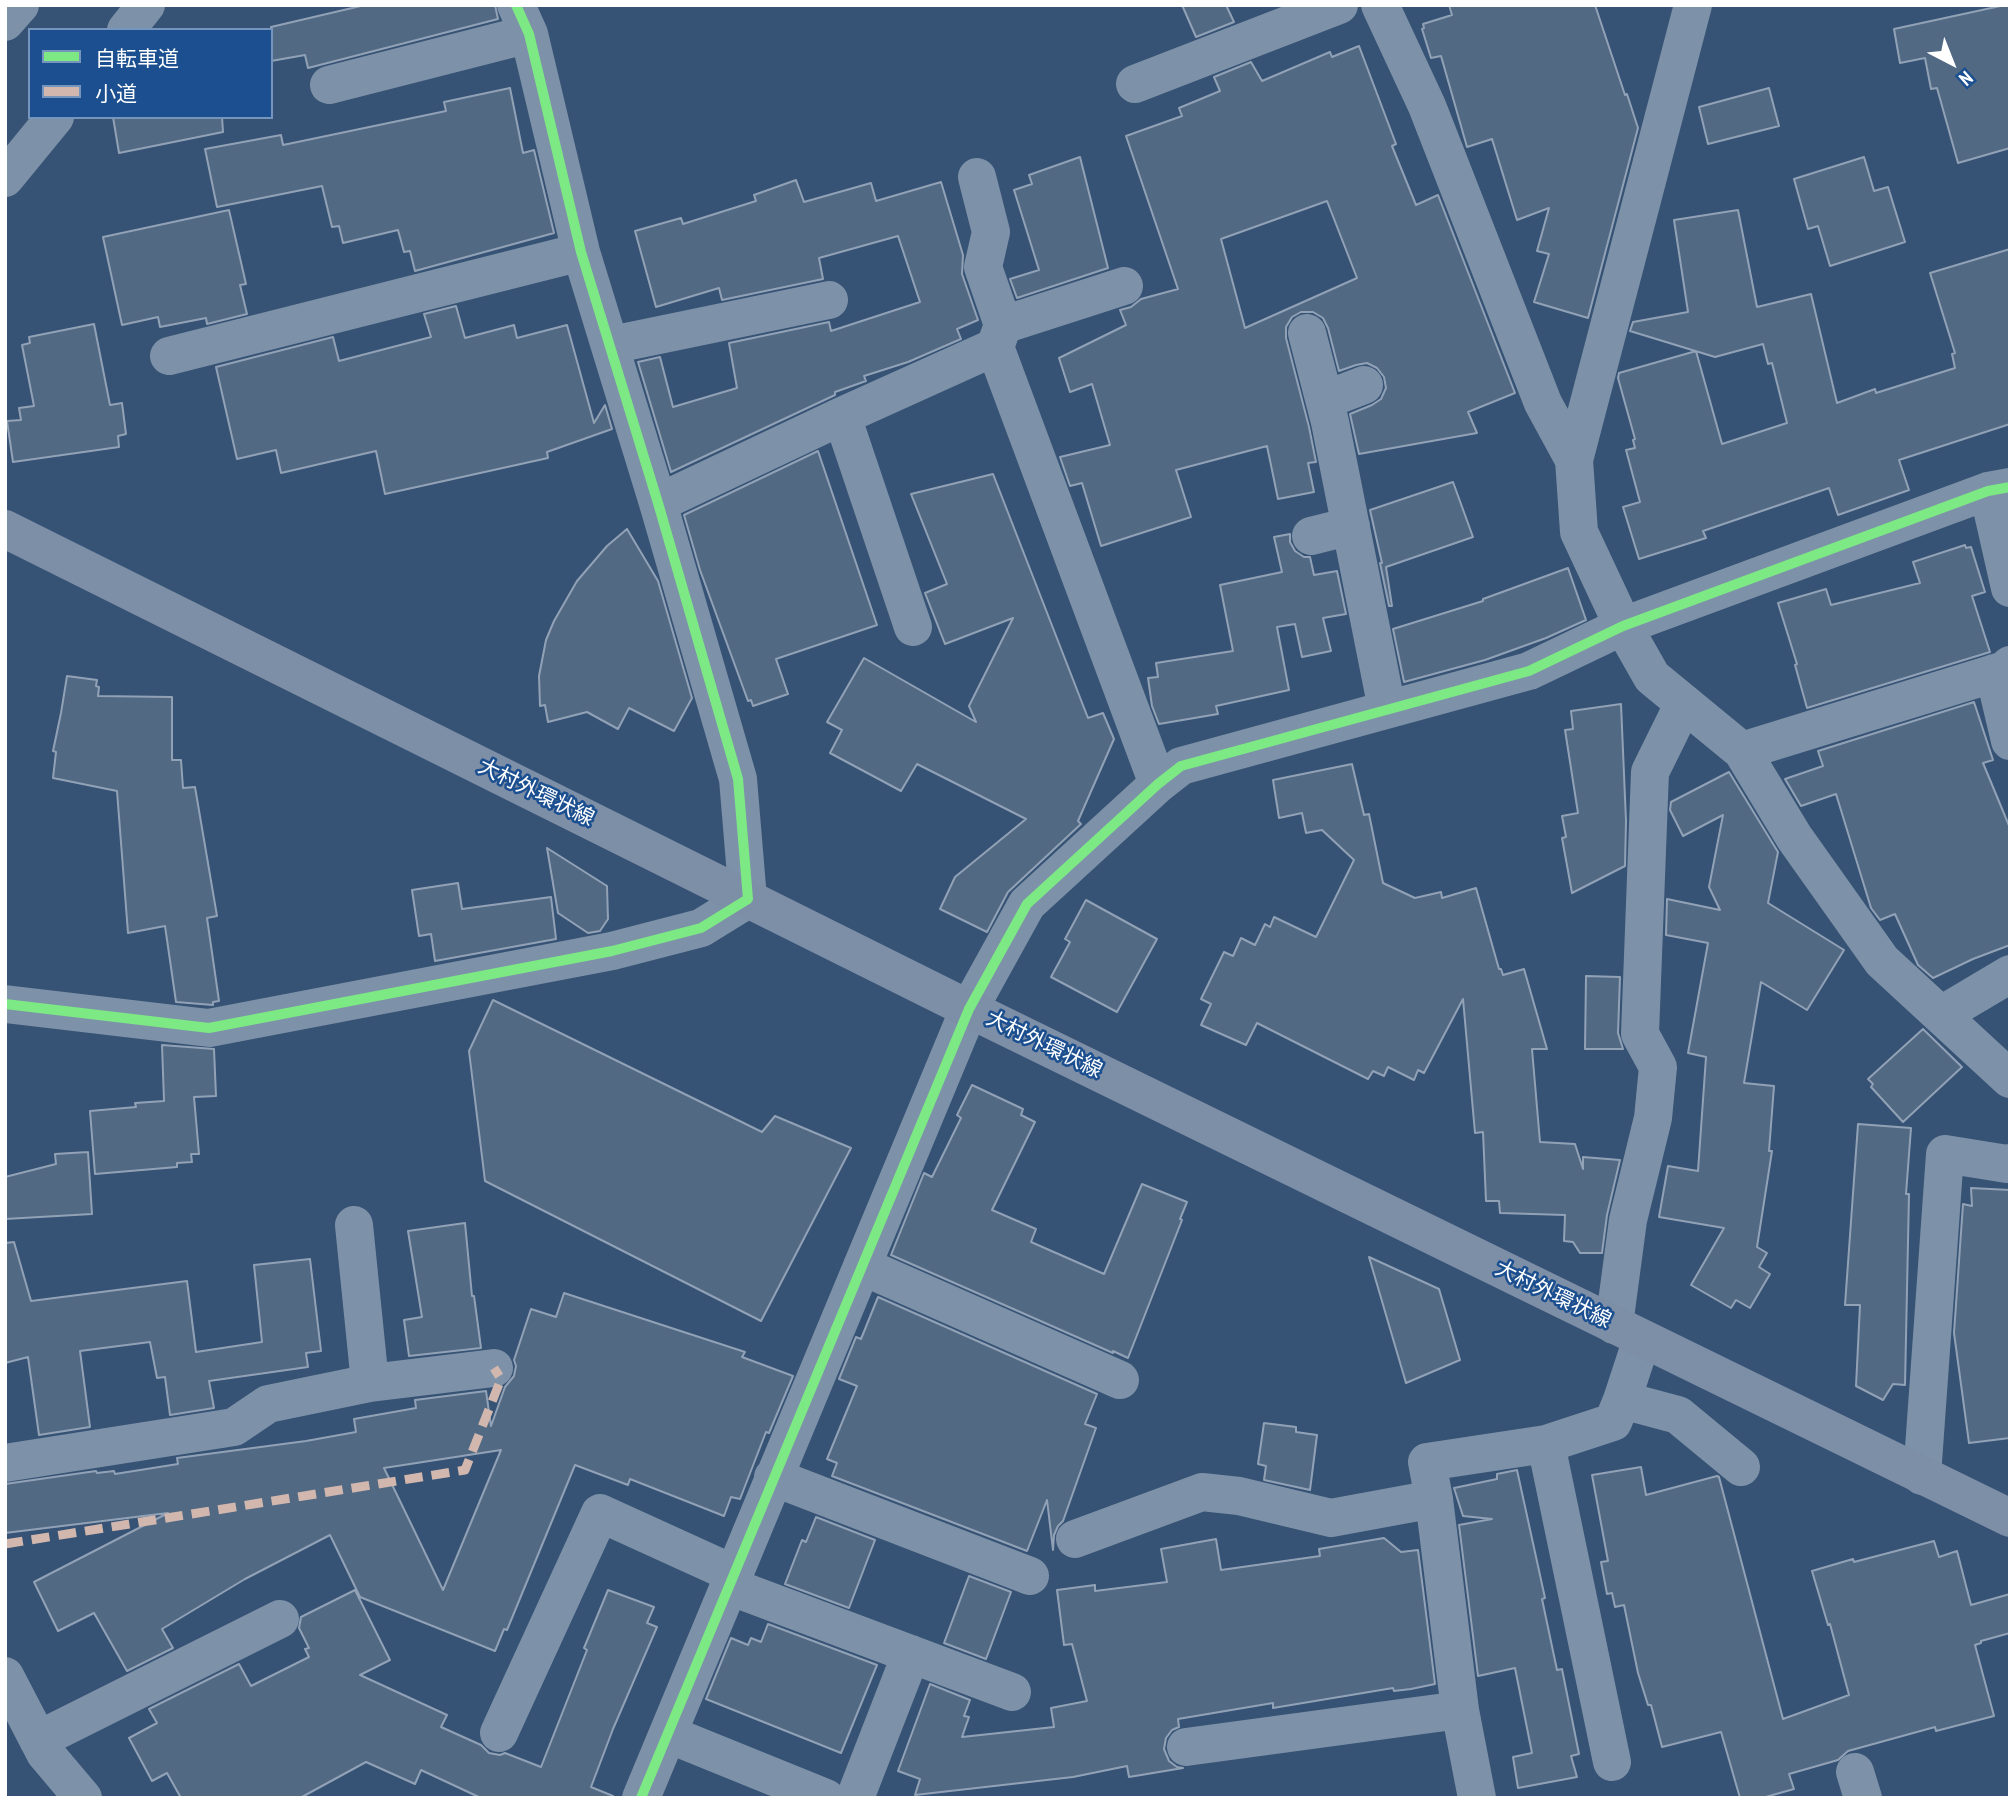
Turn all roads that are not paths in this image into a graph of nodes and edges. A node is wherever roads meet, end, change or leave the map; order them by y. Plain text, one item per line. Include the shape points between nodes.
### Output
1 (20, 5) edge
2 (146, 5) edge
3 (1339, 5) edge
4 (1380, 5) edge
5 (1693, 5) edge
6 (522, 20) edge
7 (5, 22) edge
8 (128, 28) edge
9 (1135, 84) dead end
10 (329, 85) dead end
11 (53, 119) edge
12 (977, 177) dead end
13 (5, 178) edge
14 (581, 252) junction
15 (1124, 286) dead end
16 (829, 300) dead end
17 (1307, 333) dead end
18 (999, 336) junction
19 (611, 345) junction
20 (169, 356) dead end
21 (1364, 385) dead end
22 (1325, 400) junction
23 (842, 416) junction
24 (1574, 460) junction
25 (1999, 489) edge
26 (658, 503) junction
27 (1351, 526) junction
28 (5, 529) edge
29 (1311, 536) dead end
30 (2010, 588) edge
31 (1623, 626) junction
32 (913, 627) dead end
33 (2002, 669) edge
34 (1684, 703) junction
35 (1387, 709) junction
36 (2010, 741) edge
37 (1742, 751) junction
38 (1158, 784) junction
39 (748, 899) junction
40 (2010, 974) edge
41 (5, 1004) edge
42 (969, 1009) junction
43 (1941, 1015) junction
44 (2010, 1079) edge
45 (2010, 1163) edge
46 (354, 1224) dead end
47 (862, 1266) junction
48 (1628, 1332) junction
49 (494, 1368) dead end
50 (1120, 1381) dead end
51 (370, 1383) junction
52 (1622, 1401) junction
53 (1546, 1444) junction
54 (5, 1463) edge
55 (1741, 1467) dead end
56 (1922, 1476) junction
57 (774, 1478) junction
58 (1434, 1499) junction
59 (2010, 1518) edge
60 (1075, 1539) dead end
61 (1030, 1576) dead end
62 (732, 1580) junction
63 (280, 1619) dead end
64 (911, 1654) junction
65 (5, 1676) edge
66 (1012, 1692) dead end
67 (1460, 1710) junction
68 (499, 1733) dead end
69 (668, 1734) junction
70 (38, 1740) junction
71 (1186, 1747) dead end
72 (1612, 1762) dead end
73 (83, 1798) edge
74 (641, 1798) edge
75 (826, 1798) edge
76 (855, 1798) edge
77 (1477, 1798) edge

1 - 7 street
2 - 8 street
3 - 9 street
4 - 24 street via 1427,106 1543,403
5 - 24 street
6 - 10 street
6 - 14 street
11 - 13 street
12 - 18 street via 991,232 983,267
14 - 19 street
14 - 20 street
15 - 18 street
16 - 19 street
17 - 22 street
18 - 23 street
18 - 38 street
19 - 26 street
21 - 22 street
22 - 27 street
23 - 26 street
23 - 32 street
24 - 31 street via 1579,532
25 - 30 street
25 - 31 street
26 - 39 street via 738,779
27 - 29 street
27 - 35 street
28 - 39 main road, 大村外環状線
31 - 34 street via 1652,677
31 - 35 street via 1529,671
33 - 36 street
33 - 37 street
34 - 37 street
34 - 48 street via 1650,772 1640,1034 1658,1067 1653,1118 1628,1220
35 - 38 street via 1181,766
37 - 43 street via 1794,837 1882,961
38 - 42 street via 1027,904
39 - 41 street via 701,928 612,951 209,1028
39 - 42 main road, 大村外環状線
40 - 43 street
42 - 47 street
42 - 48 main road, 大村外環状線
43 - 44 street
45 - 56 street via 1945,1154
46 - 51 street
47 - 50 street
47 - 57 street
48 - 52 street
48 - 56 main road, 大村外環状線
49 - 51 street
51 - 54 street via 268,1404 234,1427
52 - 53 street via 1613,1422
52 - 55 street via 1678,1415
53 - 58 street via 1427,1462
53 - 72 street
56 - 59 main road, 大村外環状線
57 - 61 street
57 - 62 street
58 - 60 street via 1331,1518 1202,1492
58 - 67 street
62 - 64 street
62 - 68 street via 600,1513
62 - 69 street
63 - 70 street
64 - 66 street
64 - 76 street
65 - 70 street
67 - 71 street
67 - 77 street
69 - 74 street
69 - 75 street
70 - 73 street

